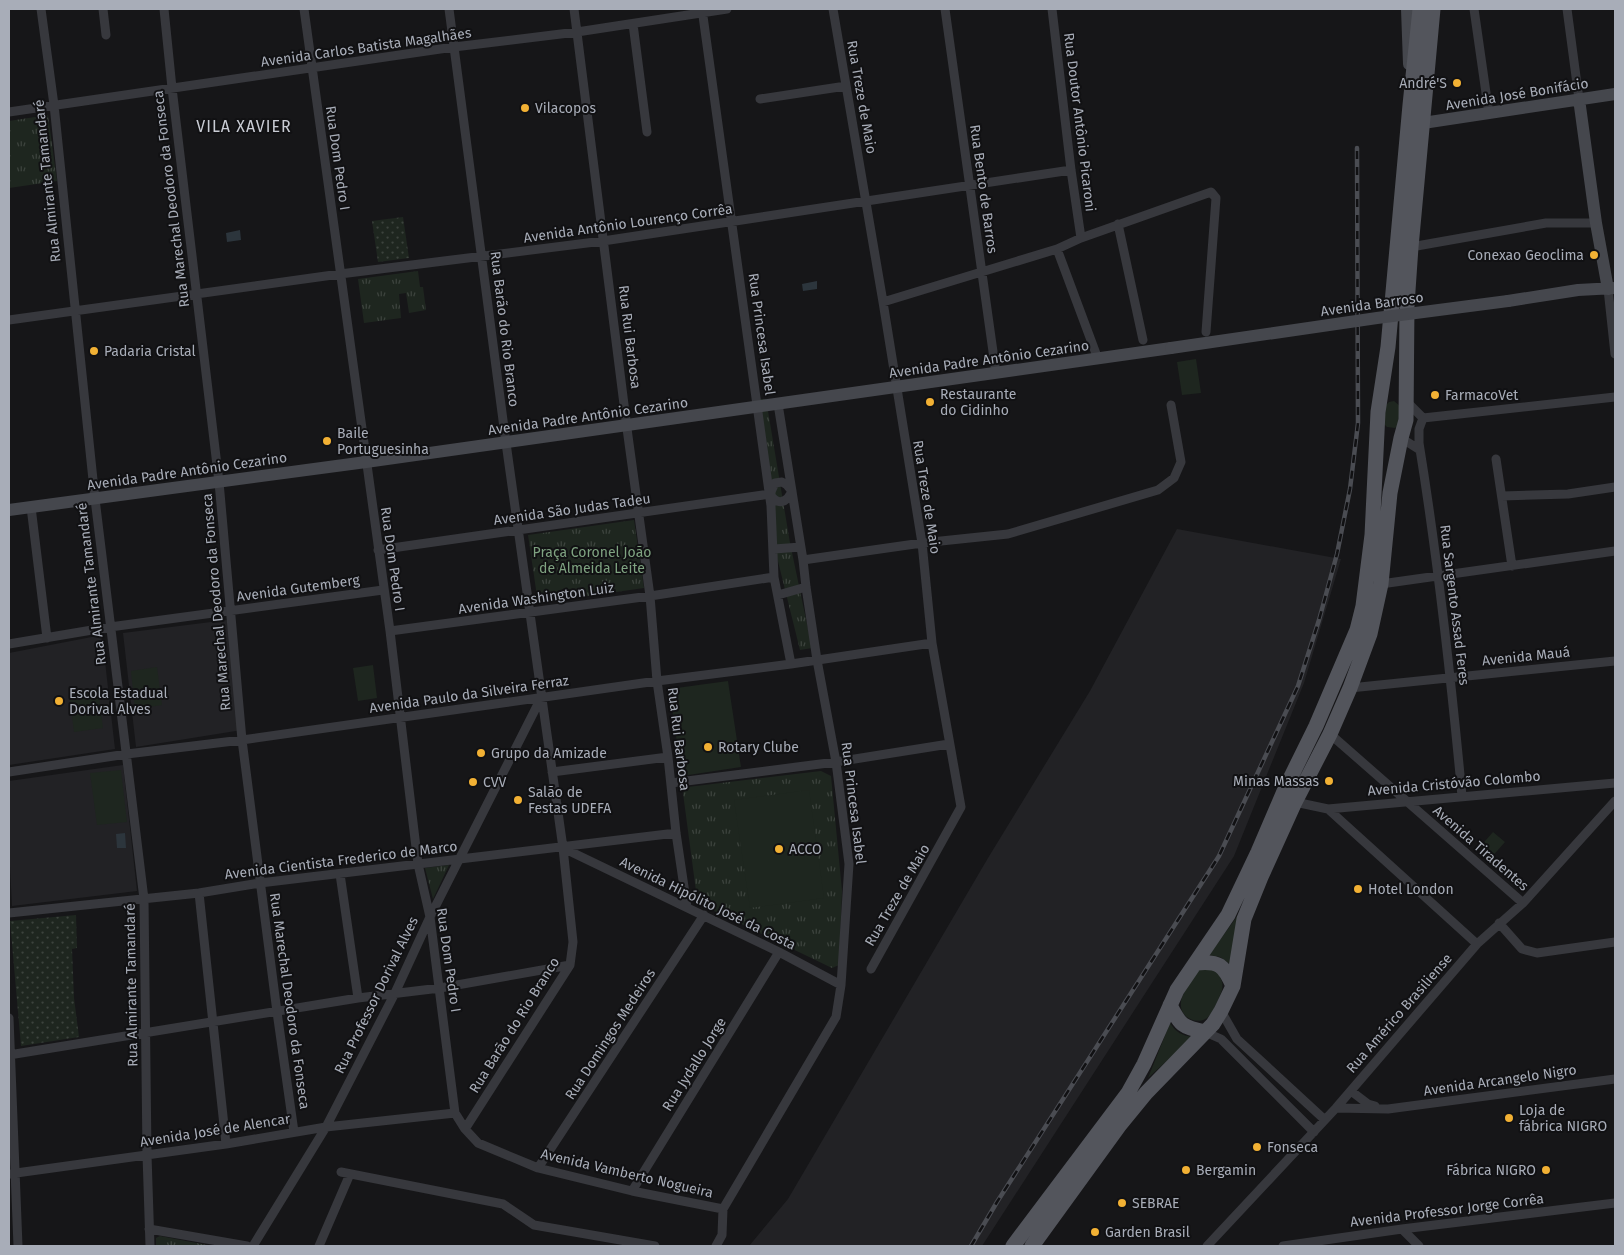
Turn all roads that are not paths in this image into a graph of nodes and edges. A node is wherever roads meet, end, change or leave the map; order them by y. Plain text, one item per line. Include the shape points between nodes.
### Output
1 (41, 9) edge
2 (103, 9) edge
3 (164, 9) edge
4 (304, 9) edge
5 (449, 9) edge
6 (574, 9) edge
7 (727, 9) edge
8 (833, 9) edge
9 (945, 9) edge
10 (1052, 9) edge
11 (1408, 9) edge
12 (1420, 9) edge
13 (1433, 9) edge
14 (1474, 9) edge
15 (1568, 9) edge
16 (702, 11) edge
17 (633, 24) junction
18 (577, 32) junction
19 (106, 35) dead end
20 (454, 48) junction
21 (311, 68) junction
22 (846, 86) junction
23 (172, 88) junction
24 (1615, 94) edge
25 (760, 99) dead end
26 (1579, 99) junction
27 (54, 105) junction
28 (1410, 105) junction
29 (9, 112) edge
30 (1489, 114) junction
31 (1423, 123) junction
32 (647, 132) dead end
33 (1071, 170) junction
34 (969, 186) junction
35 (866, 201) junction
36 (732, 222) junction
37 (1596, 222) junction
38 (1118, 224) junction
39 (1081, 238) junction
40 (603, 241) junction
41 (1411, 247) junction
42 (1057, 249) junction
43 (482, 256) junction
44 (982, 271) junction
45 (1606, 272) junction
46 (340, 274) junction
47 (1612, 288) edge
48 (1578, 290) junction
49 (196, 294) junction
50 (883, 302) junction
51 (75, 311) junction
52 (9, 320) edge
53 (1206, 332) dead end
54 (1143, 340) dead end
55 (1171, 348) joint
56 (1615, 354) edge
57 (1098, 359) junction
58 (996, 373) junction
59 (896, 388) junction
60 (1615, 397) edge
61 (1379, 400) junction
62 (1406, 401) junction
63 (778, 404) junction
64 (1171, 405) dead end
65 (758, 406) junction
66 (1423, 418) junction
67 (627, 425) junction
68 (1378, 426) junction
69 (1400, 438) junction
70 (506, 443) junction
71 (1420, 450) junction
72 (1496, 459) dead end
73 (366, 462) junction
74 (219, 482) junction
75 (1615, 487) edge
76 (792, 491) junction
77 (770, 494) junction
78 (1502, 496) junction
79 (95, 499) junction
80 (31, 507) junction
81 (9, 510) edge
82 (639, 513) junction
83 (519, 530) junction
84 (922, 543) junction
85 (801, 548) junction
86 (774, 549) junction
87 (378, 550) junction
88 (1615, 551) edge
89 (803, 560) junction
90 (1512, 566) junction
91 (774, 577) junction
92 (1439, 577) junction
93 (1381, 584) junction
94 (806, 587) junction
95 (383, 590) junction
96 (778, 595) junction
97 (650, 596) junction
98 (230, 611) junction
99 (531, 613) junction
100 (110, 627) junction
101 (390, 631) junction
102 (47, 638) junction
103 (932, 643) junction
104 (9, 644) edge
105 (817, 660) junction
106 (1615, 661) edge
107 (791, 664) junction
108 (1451, 678) junction
109 (657, 680) junction
110 (1350, 688) junction
111 (541, 698) junction
112 (401, 717) junction
113 (1330, 734) junction
114 (242, 740) junction
115 (949, 744) junction
116 (127, 754) junction
117 (668, 757) junction
118 (836, 762) junction
119 (9, 772) edge
120 (552, 772) junction
121 (671, 783) junction
122 (1615, 783) edge
123 (1462, 796) junction
124 (1406, 801) junction
125 (1615, 801) edge
126 (1295, 802) junction
127 (1328, 809) junction
128 (676, 833) junction
129 (563, 848) junction
130 (460, 859) junction
131 (418, 864) junction
132 (340, 874) junction
133 (260, 884) junction
134 (199, 893) junction
135 (144, 899) junction
136 (1524, 903) junction
137 (687, 907) junction
138 (9, 913) edge
139 (704, 916) junction
140 (430, 917) junction
141 (1499, 923) junction
142 (1615, 942) edge
143 (1477, 944) junction
144 (779, 952) junction
145 (1197, 963) junction
146 (570, 965) junction
147 (871, 969) dead end
148 (840, 984) junction
149 (1232, 986) junction
150 (440, 988) junction
151 (395, 993) junction
152 (358, 998) junction
153 (1170, 1004) junction
154 (277, 1012) junction
155 (1221, 1012) junction
156 (9, 1018) edge
157 (213, 1022) junction
158 (145, 1032) junction
159 (1205, 1032) junction
160 (10, 1055) edge
161 (1274, 1074) junction
162 (1615, 1079) edge
163 (1265, 1082) junction
164 (1351, 1090) junction
165 (1336, 1108) junction
166 (1388, 1109) junction
167 (455, 1113) junction
168 (1325, 1120) junction
169 (326, 1127) junction
170 (465, 1129) junction
171 (294, 1132) junction
172 (1314, 1132) junction
173 (226, 1144) junction
174 (147, 1155) junction
175 (538, 1168) junction
176 (340, 1172) dead end
177 (11, 1173) edge
178 (350, 1174) junction
179 (632, 1191) junction
180 (1615, 1202) edge
181 (722, 1209) junction
182 (149, 1229) junction
183 (1402, 1229) junction
184 (18, 1246) edge
185 (150, 1246) edge
186 (247, 1246) edge
187 (253, 1246) edge
188 (319, 1246) edge
189 (649, 1246) edge
190 (716, 1246) edge
191 (1013, 1246) edge
192 (1032, 1246) edge
193 (1207, 1246) edge
194 (1283, 1246) edge
195 (1419, 1246) edge

1 - 27 street, Rua Almirante Tamandaré
2 - 19 street
3 - 23 street, Rua Marechal Deodoro da Fonseca
4 - 21 street, Rua Dom Pedro I
5 - 20 street, Rua Barão do Rio Branco
6 - 18 street, Rua Rui Barbosa
7 - 16 street, Avenida Carlos Batista Magalhães
8 - 22 street, Rua Treze de Maio
9 - 34 street, Rua Bento de Barros
10 - 33 street, Rua Doutor Antônio Picaroni
11 - 28 street
12 - 28 main road
13 - 31 main road
14 - 30 street
15 - 26 street
16 - 17 street, Avenida Carlos Batista Magalhães
16 - 36 street, Rua Princesa Isabel
17 - 18 street, Avenida Carlos Batista Magalhães
17 - 32 street
18 - 20 street, Avenida Carlos Batista Magalhães
18 - 40 street, Rua Rui Barbosa
20 - 21 street, Avenida Carlos Batista Magalhães
20 - 43 street, Rua Barão do Rio Branco
21 - 23 street, Avenida Carlos Batista Magalhães
21 - 46 street, Rua Dom Pedro I
22 - 25 street
22 - 35 street, Rua Treze de Maio
23 - 27 street, Avenida Carlos Batista Magalhães
23 - 49 street, Rua Marechal Deodoro da Fonseca
24 - 26 street, Avenida José Bonifácio
26 - 30 street, Avenida José Bonifácio
26 - 37 street
27 - 29 street, Avenida Carlos Batista Magalhães
27 - 51 street, Rua Almirante Tamandaré
28 - 61 main road via 1388,347
30 - 31 street, Avenida José Bonifácio
31 - 41 main road
33 - 34 street, Avenida Antônio Lourenço Corrêa
33 - 39 street, Rua Doutor Antônio Picaroni
34 - 35 street, Avenida Antônio Lourenço Corrêa
34 - 44 street, Rua Bento de Barros
35 - 36 street, Avenida Antônio Lourenço Corrêa
35 - 50 street, Rua Treze de Maio
36 - 40 street, Avenida Antônio Lourenço Corrêa
36 - 65 street, Rua Princesa Isabel
37 - 41 street via 1546,223
37 - 45 street
38 - 39 street
38 - 53 street via 1211,192 1216,198
38 - 54 street
39 - 42 street
40 - 43 street, Avenida Antônio Lourenço Corrêa
40 - 67 street, Rua Rui Barbosa
41 - 62 main road
42 - 44 street
42 - 57 street
43 - 46 street, Avenida Antônio Lourenço Corrêa
43 - 70 street, Rua Barão do Rio Branco
44 - 50 street
44 - 58 street, Rua Bento de Barros
45 - 47 street
45 - 48 street, Avenida Barroso
46 - 49 street, Avenida Antônio Lourenço Corrêa
46 - 73 street, Rua Dom Pedro I
47 - 48 street, Avenida Barroso
47 - 56 street
48 - 55 street, Avenida Barroso, bridge
49 - 51 street, Avenida Antônio Lourenço Corrêa
49 - 74 street, Rua Marechal Deodoro da Fonseca
50 - 59 street, Rua Treze de Maio
51 - 52 street, Avenida Antônio Lourenço Corrêa
51 - 79 street, Rua Almirante Tamandaré
55 - 57 street, Avenida Padre Antônio Cezarino
57 - 58 street, Avenida Padre Antônio Cezarino
58 - 59 street, Avenida Padre Antônio Cezarino
59 - 63 street, Avenida Padre Antônio Cezarino
59 - 84 street, Rua Treze de Maio
60 - 66 street
61 - 62 main road via 1397,397
61 - 68 main road
62 - 66 street
62 - 69 main road via 1406,420
63 - 65 street, Avenida Padre Antônio Cezarino
63 - 76 street, Rua Princesa Isabel
64 - 84 street via 1181,462 1174,478 1158,490 1008,534
65 - 67 street, Avenida Padre Antônio Cezarino
65 - 77 street, Rua Princesa Isabel
66 - 71 street, Rua Sargento Assad Feres via 1419,429
67 - 70 street, Avenida Padre Antônio Cezarino
67 - 82 street, Rua Rui Barbosa
68 - 69 main road
68 - 145 main road via 1372,534 1363,606 1356,630 1243,885
69 - 71 street
69 - 93 main road via 1390,493
70 - 73 street, Avenida Padre Antônio Cezarino
70 - 83 street, Rua Barão do Rio Branco
71 - 92 street, Rua Sargento Assad Feres
72 - 78 street
73 - 74 street, Avenida Padre Antônio Cezarino
73 - 87 street, Rua Dom Pedro I
74 - 79 street, Avenida Padre Antônio Cezarino
74 - 98 street, Rua Marechal Deodoro da Fonseca
75 - 78 street via 1568,494
76 - 77 street via 782,482 775,484
76 - 77 street via 784,502 773,500
76 - 85 street, Rua Princesa Isabel
77 - 82 street, Avenida São Judas Tadeu
77 - 86 street, Rua Princesa Isabel
78 - 90 street
79 - 80 street, Avenida Padre Antônio Cezarino
79 - 100 street, Rua Almirante Tamandaré
80 - 81 street, Avenida Padre Antônio Cezarino
80 - 102 street
82 - 83 street, Avenida São Judas Tadeu
82 - 97 street, Rua Rui Barbosa
83 - 87 street, Avenida São Judas Tadeu
83 - 99 street, Rua Barão do Rio Branco
84 - 89 street
84 - 103 street, Rua Treze de Maio
85 - 86 street
85 - 89 street, Rua Princesa Isabel
86 - 91 street, Rua Princesa Isabel
87 - 95 street, Rua Dom Pedro I
88 - 90 street
89 - 94 street, Rua Princesa Isabel
90 - 92 street
91 - 96 street, Rua Princesa Isabel
91 - 97 street, Avenida Washington Luiz
92 - 93 street
92 - 108 street, Rua Sargento Assad Feres
93 - 110 main road via 1370,634
94 - 96 street
94 - 105 street, Rua Princesa Isabel
95 - 98 street, Avenida Gutemberg
95 - 101 street, Rua Dom Pedro I
96 - 107 street, Rua Princesa Isabel
97 - 99 street, Avenida Washington Luiz
97 - 109 street, Rua Rui Barbosa
98 - 100 street, Avenida Gutemberg
98 - 114 street, Rua Marechal Deodoro da Fonseca
99 - 101 street, Avenida Washington Luiz
99 - 111 street, Rua Barão do Rio Branco
100 - 102 street, Avenida Gutemberg
100 - 116 street, Rua Almirante Tamandaré
101 - 112 street, Rua Dom Pedro I
102 - 104 street, Avenida Gutemberg
103 - 105 street, Avenida Paulo da Silveira Ferraz
103 - 115 street, Rua Treze de Maio
105 - 107 street, Avenida Paulo da Silveira Ferraz
105 - 118 street, Rua Princesa Isabel
106 - 108 street, Avenida Mauá
107 - 109 street, Avenida Paulo da Silveira Ferraz
108 - 110 street, Avenida Mauá
108 - 123 street, Rua Sargento Assad Feres
109 - 111 street, Avenida Paulo da Silveira Ferraz
109 - 117 street, Rua Rui Barbosa
110 - 113 main road
111 - 112 street, Avenida Paulo da Silveira Ferraz
111 - 120 street, Rua Barão do Rio Branco
111 - 130 street, Rua Professor Dorival Alves
112 - 114 street, Avenida Paulo da Silveira Ferraz
112 - 131 street, Rua Dom Pedro I
113 - 124 street, Avenida Tiradentes
113 - 126 main road
114 - 116 street, Avenida Paulo da Silveira Ferraz
114 - 133 street, Rua Marechal Deodoro da Fonseca
115 - 118 street
115 - 147 street, Rua Treze de Maio via 961,808
116 - 119 street, Avenida Paulo da Silveira Ferraz
116 - 135 street, Rua Almirante Tamandaré
117 - 120 street
117 - 121 street, Rua Rui Barbosa
118 - 121 street
118 - 148 street, Rua Princesa Isabel via 850,864
120 - 129 street, Rua Barão do Rio Branco
121 - 128 street, Rua Rui Barbosa
122 - 123 street, Avenida Cristóvão Colombo
123 - 124 street, Avenida Cristóvão Colombo
124 - 127 street, Avenida Cristóvão Colombo
124 - 136 street, Avenida Tiradentes
125 - 136 street, Rua Américo Brasiliense
126 - 127 street, Avenida Cristóvão Colombo
126 - 149 main road via 1244,919
127 - 143 street
128 - 129 street, Avenida Cientista Frederico de Marco
128 - 137 street, Rua Rui Barbosa
129 - 130 street, Avenida Cientista Frederico de Marco
129 - 137 street, Avenida Hipólito José da Costa
129 - 146 street, Rua Barão do Rio Branco via 573,942
130 - 131 street, Avenida Cientista Frederico de Marco
130 - 140 street, Rua Professor Dorival Alves
131 - 132 street, Avenida Cientista Frederico de Marco
131 - 140 street, Rua Dom Pedro I
132 - 133 street, Avenida Cientista Frederico de Marco
132 - 152 street
133 - 134 street, Avenida Cientista Frederico de Marco
133 - 154 street, Rua Marechal Deodoro da Fonseca
134 - 135 street, Avenida Cientista Frederico de Marco
134 - 157 street
135 - 138 street, Avenida Cientista Frederico de Marco
135 - 158 street, Rua Almirante Tamandaré
136 - 141 street, Rua Américo Brasiliense
137 - 139 street, Avenida Hipólito José da Costa
139 - 144 street, Avenida Hipólito José da Costa
139 - 175 street, Rua Domingos Medeiros
140 - 150 street, Rua Dom Pedro I
140 - 151 street, Rua Professor Dorival Alves
141 - 142 street via 1522,949 1536,953
141 - 143 street, Rua Américo Brasiliense
143 - 164 street, Rua Américo Brasiliense
144 - 148 street, Avenida Hipólito José da Costa
144 - 179 street, Rua Jydallo Jorge
145 - 149 main road via 1212,962 1219,966 1227,973
145 - 153 main road
146 - 150 street
146 - 170 street, Rua Barão do Rio Branco
148 - 181 street, Rua Princesa Isabel via 836,1017
149 - 155 main road
150 - 151 street
150 - 167 street, Rua Dom Pedro I
151 - 152 street
151 - 169 street, Rua Professor Dorival Alves
152 - 154 street
153 - 159 main road via 1179,1022
153 - 191 main road via 1128,1092
154 - 157 street
154 - 171 street, Rua Marechal Deodoro da Fonseca
155 - 159 main road
155 - 161 street via 1237,1039
156 - 160 street
157 - 158 street
157 - 173 street
158 - 160 street
158 - 174 street, Rua Almirante Tamandaré
159 - 163 street via 1221,1039
159 - 192 main road via 1119,1126
160 - 177 street
161 - 163 street
161 - 168 street
162 - 166 street, Avenida Arcangelo Nigro
163 - 172 street
164 - 165 street, Rua Américo Brasiliense
164 - 166 street, Avenida Arcangelo Nigro via 1368,1104
165 - 166 street, Avenida Arcangelo Nigro
165 - 168 street, Rua Américo Brasiliense
167 - 169 street, Avenida José de Alencar
167 - 170 street, Avenida Vamberto Nogueira
168 - 172 street, Rua Américo Brasiliense
169 - 171 street, Avenida José de Alencar
169 - 187 street, Rua Professor Dorival Alves
170 - 175 street, Avenida Vamberto Nogueira via 478,1143
171 - 173 street, Avenida José de Alencar
172 - 193 street, Rua Américo Brasiliense
173 - 174 street, Avenida José de Alencar
174 - 177 street, Avenida José de Alencar
174 - 182 street, Rua Almirante Tamandaré
175 - 179 street, Avenida Vamberto Nogueira
176 - 178 street
177 - 184 street
178 - 188 street
178 - 189 street via 503,1204 534,1225
179 - 181 street, Avenida Vamberto Nogueira
180 - 183 street, Avenida Professor Jorge Corrêa
181 - 190 street via 722,1235
182 - 185 street, Rua Almirante Tamandaré
182 - 186 street
183 - 194 street, Avenida Professor Jorge Corrêa
183 - 195 street

